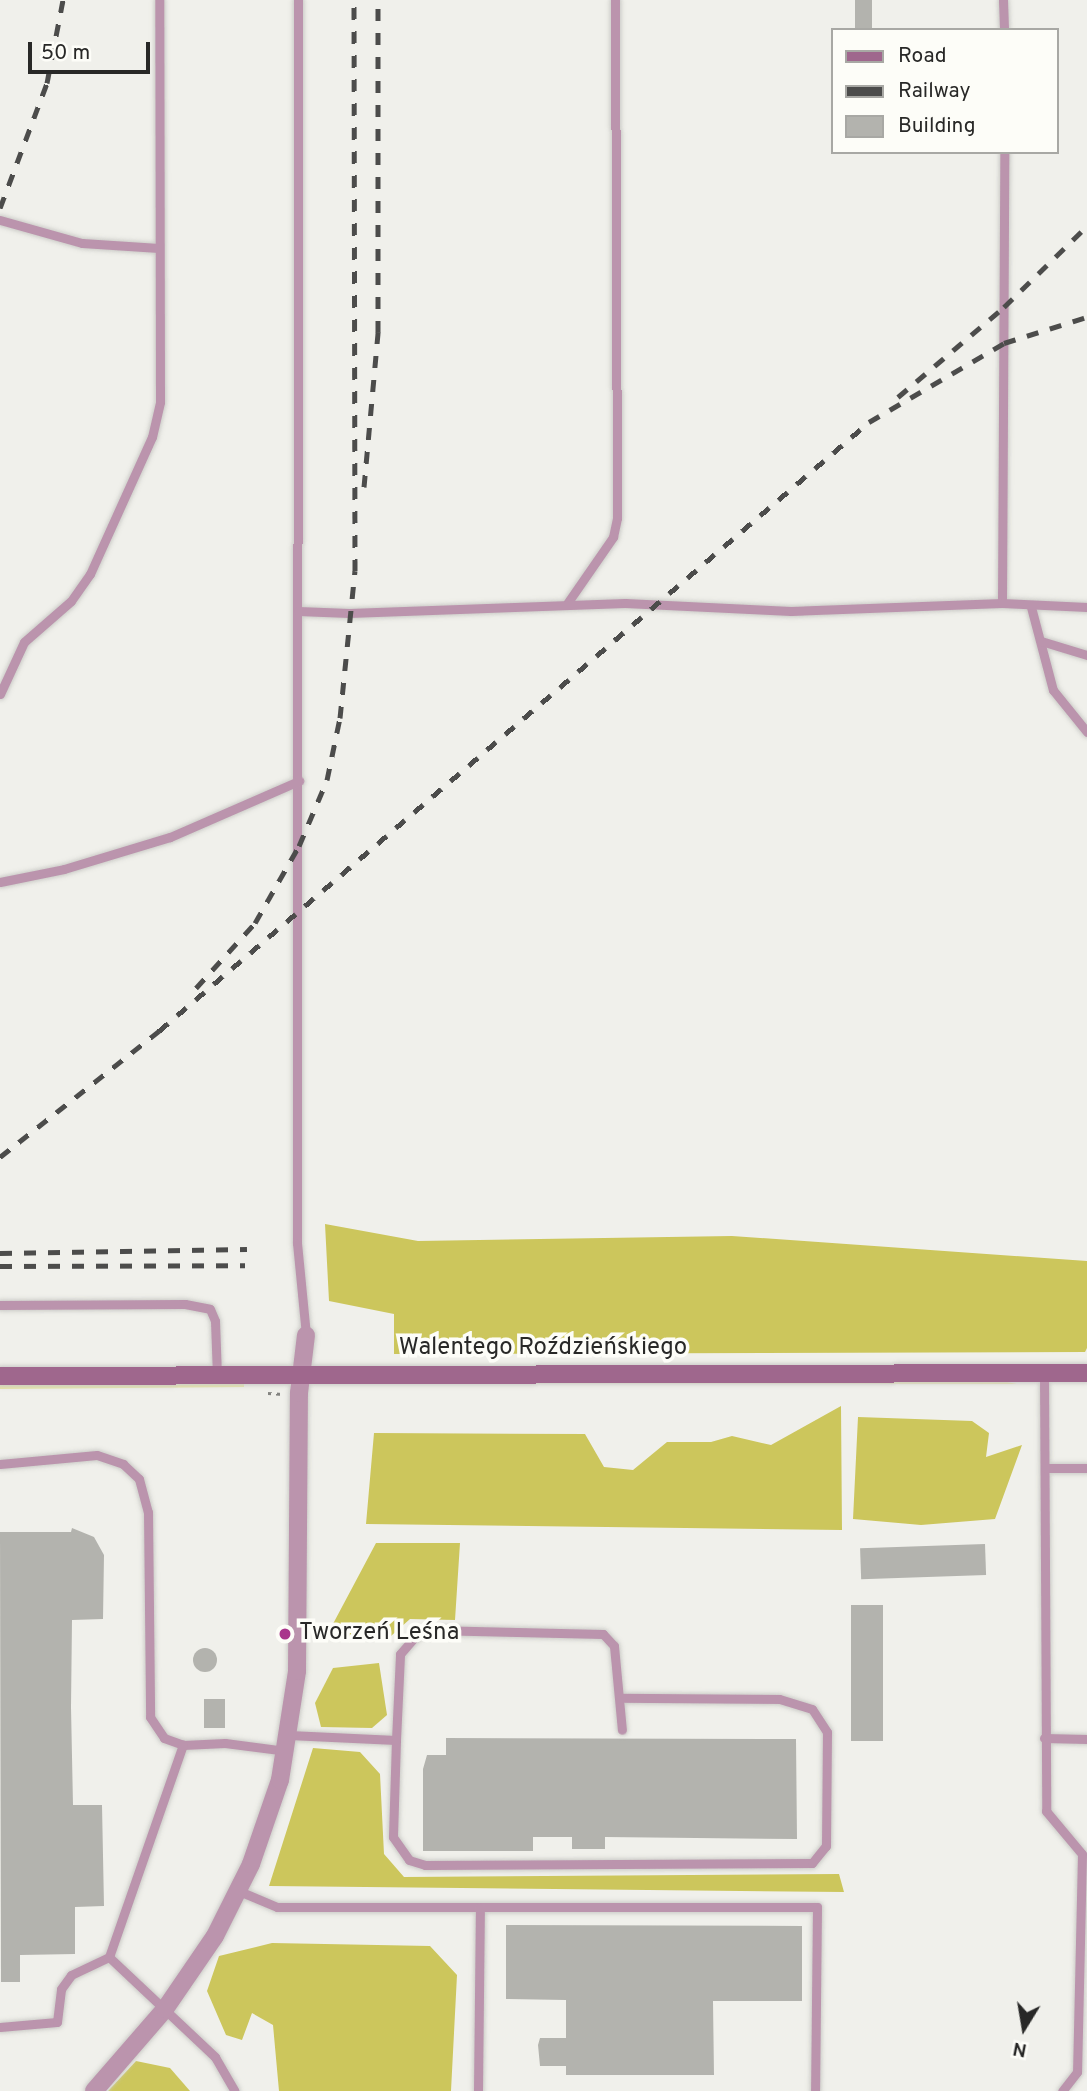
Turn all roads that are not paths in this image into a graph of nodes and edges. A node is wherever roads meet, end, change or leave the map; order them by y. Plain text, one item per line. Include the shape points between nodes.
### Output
1 (159, 0) edge
2 (298, 0) edge
3 (615, 0) edge
4 (1003, 0) edge
5 (1003, 28) edge
6 (1004, 154) edge
7 (0, 220) edge
8 (159, 248) junction
9 (1002, 603) junction
10 (566, 605) junction
11 (1031, 607) junction
12 (1087, 607) edge
13 (298, 611) junction
14 (1041, 641) junction
15 (1087, 655) edge
16 (0, 694) edge
17 (1087, 732) edge
18 (299, 781) junction
19 (0, 882) edge
20 (0, 1304) edge
21 (306, 1335) joint
22 (1044, 1373) junction
23 (1087, 1373) edge
24 (302, 1374) junction
25 (217, 1375) junction
26 (0, 1376) edge
27 (0, 1464) edge
28 (1045, 1468) junction
29 (1087, 1468) edge
30 (622, 1698) junction
31 (622, 1730) dead end
32 (1044, 1738) junction
33 (1087, 1739) edge
34 (396, 1740) junction
35 (288, 1743) junction
36 (183, 1745) junction
37 (239, 1891) junction
38 (480, 1906) junction
39 (108, 1957) junction
40 (165, 2009) junction
41 (0, 2026) edge
42 (94, 2091) edge
43 (235, 2091) edge
44 (478, 2091) edge
45 (815, 2091) edge
46 (1062, 2091) edge

1 - 8 lane
2 - 13 lane
3 - 10 lane via 617,518 613,537
4 - 5 lane
6 - 9 lane
7 - 8 lane via 82,243
8 - 16 lane via 160,402 152,437 90,574 71,601 24,642
9 - 10 lane via 791,611 625,603
9 - 11 lane
10 - 13 lane
11 - 12 lane
11 - 14 lane
13 - 18 lane
14 - 15 lane
14 - 17 lane via 1057,698
18 - 19 lane via 170,837 64,869
18 - 21 lane via 297,1242
20 - 25 lane via 185,1304 210,1310 215,1321
21 - 24 street
22 - 23 street, Walentego Roździeńskiego
22 - 24 street, Walentego Roździeńskiego
22 - 28 lane
24 - 25 street, Walentego Roździeńskiego
24 - 35 street via 298,1671
25 - 26 street, Walentego Roździeńskiego
27 - 36 lane via 97,1455 123,1464 139,1479 148,1512 150,1717 164,1738
28 - 29 lane
28 - 32 lane
30 - 31 lane
30 - 34 lane via 614,1646 603,1634 430,1630 418,1633 400,1654
30 - 34 lane via 779,1699 812,1709 827,1732 826,1846 812,1863 425,1865 409,1860 393,1837
32 - 33 lane
32 - 46 lane via 1046,1811 1082,1854 1077,2072
34 - 35 lane
35 - 36 lane
35 - 37 street via 272,1809
36 - 39 lane
37 - 38 lane via 277,1908
37 - 40 street via 200,1960
38 - 44 lane
38 - 45 lane via 817,1907
39 - 40 lane
39 - 41 lane via 71,1975 61,1989 57,2022
40 - 42 street
40 - 43 lane via 215,2057

